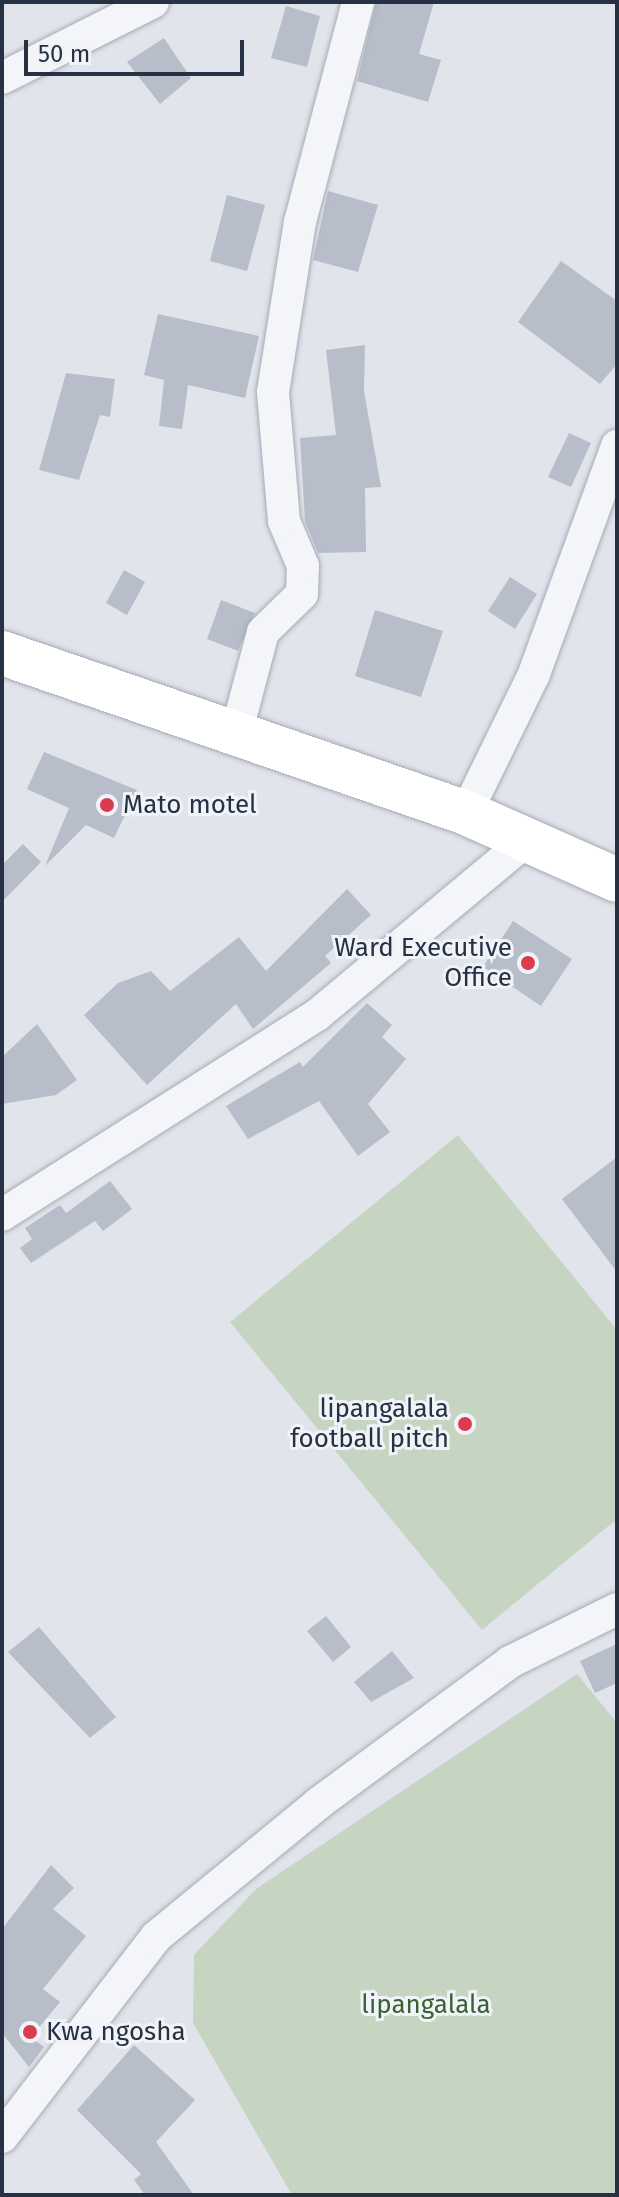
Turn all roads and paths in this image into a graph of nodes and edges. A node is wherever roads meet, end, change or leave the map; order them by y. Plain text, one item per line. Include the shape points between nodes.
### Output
1 (153, 2) edge
2 (358, 2) edge
3 (2, 78) edge
4 (617, 446) edge
5 (2, 653) edge
6 (237, 730) junction
7 (466, 813) junction
8 (526, 841) junction
9 (617, 880) edge
10 (2, 1215) edge
11 (617, 1609) edge
12 (2, 2137) edge

1 - 3 street
2 - 6 street via 300,222 273,392 284,521 303,566 302,594 263,632
4 - 7 street via 534,674
5 - 6 main road
6 - 7 main road
7 - 8 main road
8 - 9 main road
8 - 10 street via 317,1015
11 - 12 street via 510,1662 319,1803 156,1937

